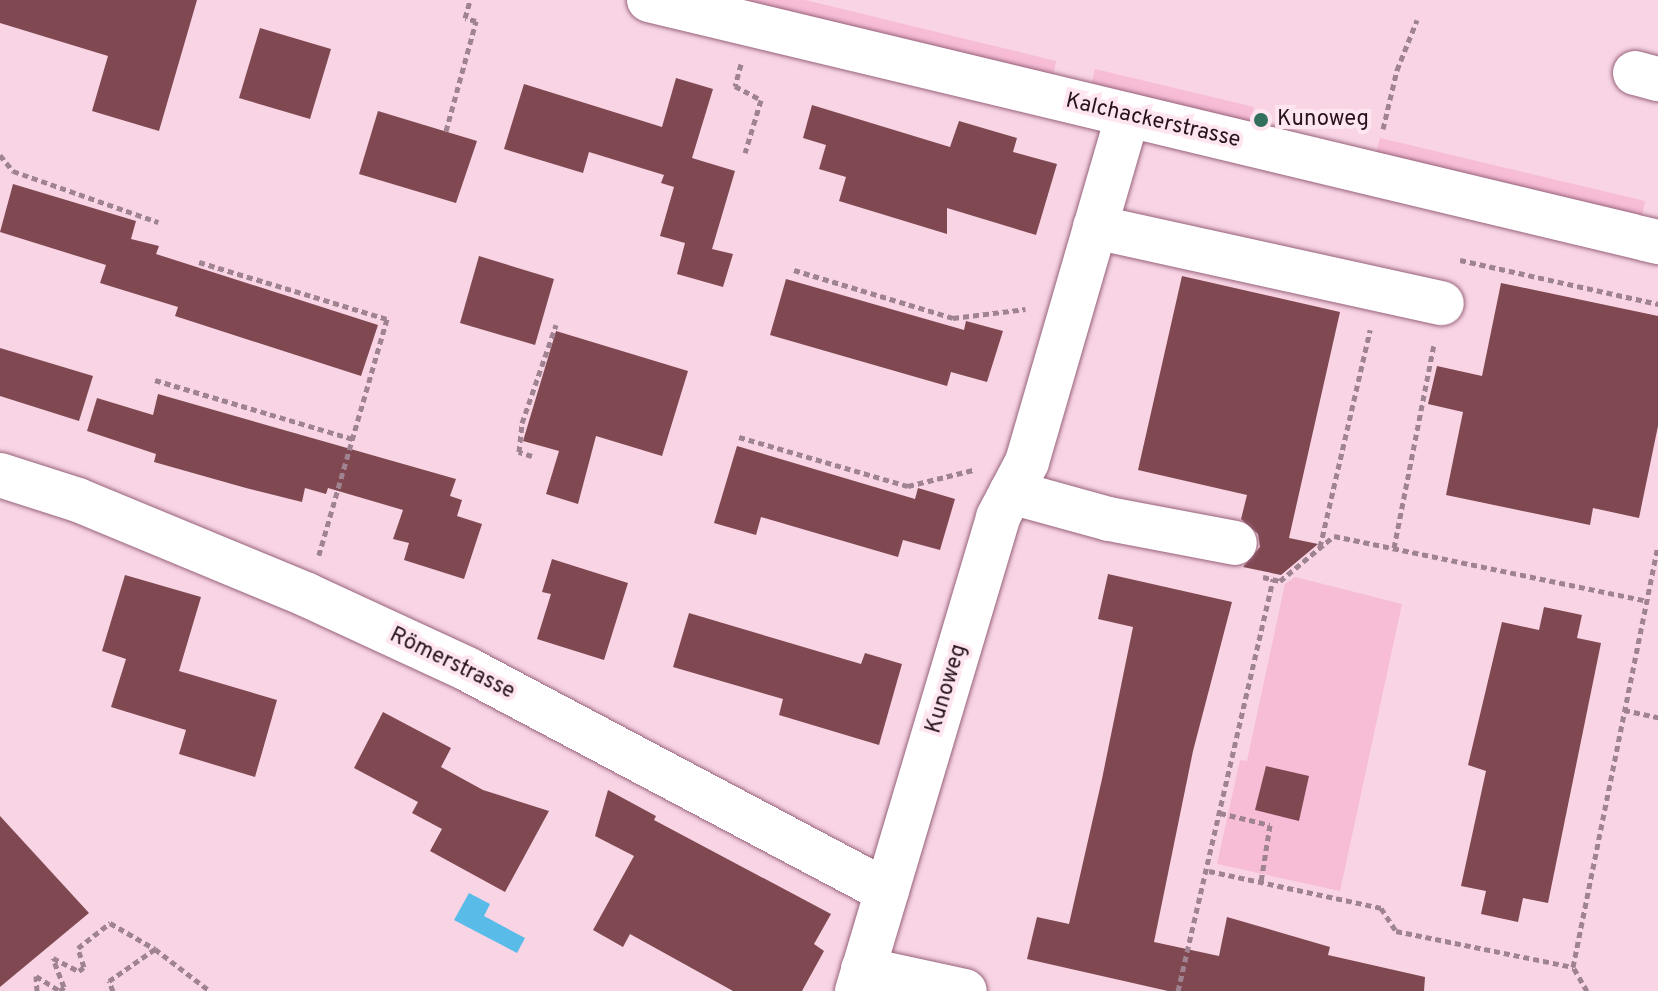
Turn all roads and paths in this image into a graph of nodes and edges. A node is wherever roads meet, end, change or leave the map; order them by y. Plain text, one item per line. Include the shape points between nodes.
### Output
1 (470, 0) edge
2 (649, 0) edge
3 (1417, 20) dead end
4 (752, 25) junction
5 (1128, 115) junction
6 (1383, 129) dead end
7 (446, 131) dead end
8 (745, 153) dead end
9 (0, 155) edge
10 (158, 222) dead end
11 (1095, 227) junction
12 (1658, 242) edge
13 (199, 262) dead end
14 (794, 270) dead end
15 (1380, 289) junction
16 (1442, 303) junction
17 (1658, 304) edge
18 (1067, 323) junction
19 (556, 325) dead end
20 (155, 380) dead end
21 (739, 437) dead end
22 (353, 439) junction
23 (532, 456) dead end
24 (0, 475) edge
25 (1014, 487) junction
26 (1658, 547) edge
27 (1320, 548) junction
28 (1394, 548) junction
29 (1246, 559) joint
30 (1273, 579) junction
31 (307, 595) junction
32 (1647, 601) junction
33 (1624, 710) junction
34 (1658, 717) edge
35 (1220, 813) junction
36 (1209, 871) junction
37 (1261, 882) junction
38 (887, 891) junction
39 (155, 949) junction
40 (1573, 967) junction
41 (860, 980) edge
42 (37, 991) edge
43 (113, 991) edge
44 (210, 991) edge
45 (965, 991) edge
46 (1178, 991) edge
47 (1587, 991) edge

1 - 7 path via 465,18 476,21
2 - 4 street, Kalchackerstrasse
3 - 6 path via 1397,70
4 - 5 street, Kalchackerstrasse
4 - 8 path via 735,86 761,100
5 - 11 street, Kunoweg
5 - 12 street, Kalchackerstrasse
9 - 10 path via 13,171
11 - 15 street
11 - 18 street, Kunoweg
13 - 22 path via 387,319
14 - 18 path via 953,318 1022,308
15 - 16 street
15 - 27 path
16 - 17 path via 1451,258
16 - 28 path
18 - 25 street, Kunoweg
19 - 23 path via 522,423 519,452
20 - 22 path
21 - 25 path via 908,486 969,469
22 - 31 path
24 - 31 street, Römerstrasse via 78,500
25 - 29 street
25 - 38 street, Kunoweg via 998,517
26 - 32 path
27 - 28 path via 1334,536
27 - 30 path via 1280,581
28 - 32 path
29 - 30 path
30 - 35 path
31 - 38 street, Römerstrasse via 589,731
32 - 33 path
33 - 34 path
33 - 40 path
35 - 36 path
35 - 37 path via 1270,825
36 - 37 path
36 - 46 path
37 - 40 path via 1381,908 1396,931
38 - 41 street, Kunoweg
39 - 42 path via 110,923 78,948 84,967 79,971 53,958 64,987 60,991 36,976 32,980
39 - 43 path via 109,981
39 - 44 path
40 - 47 path
41 - 45 street

